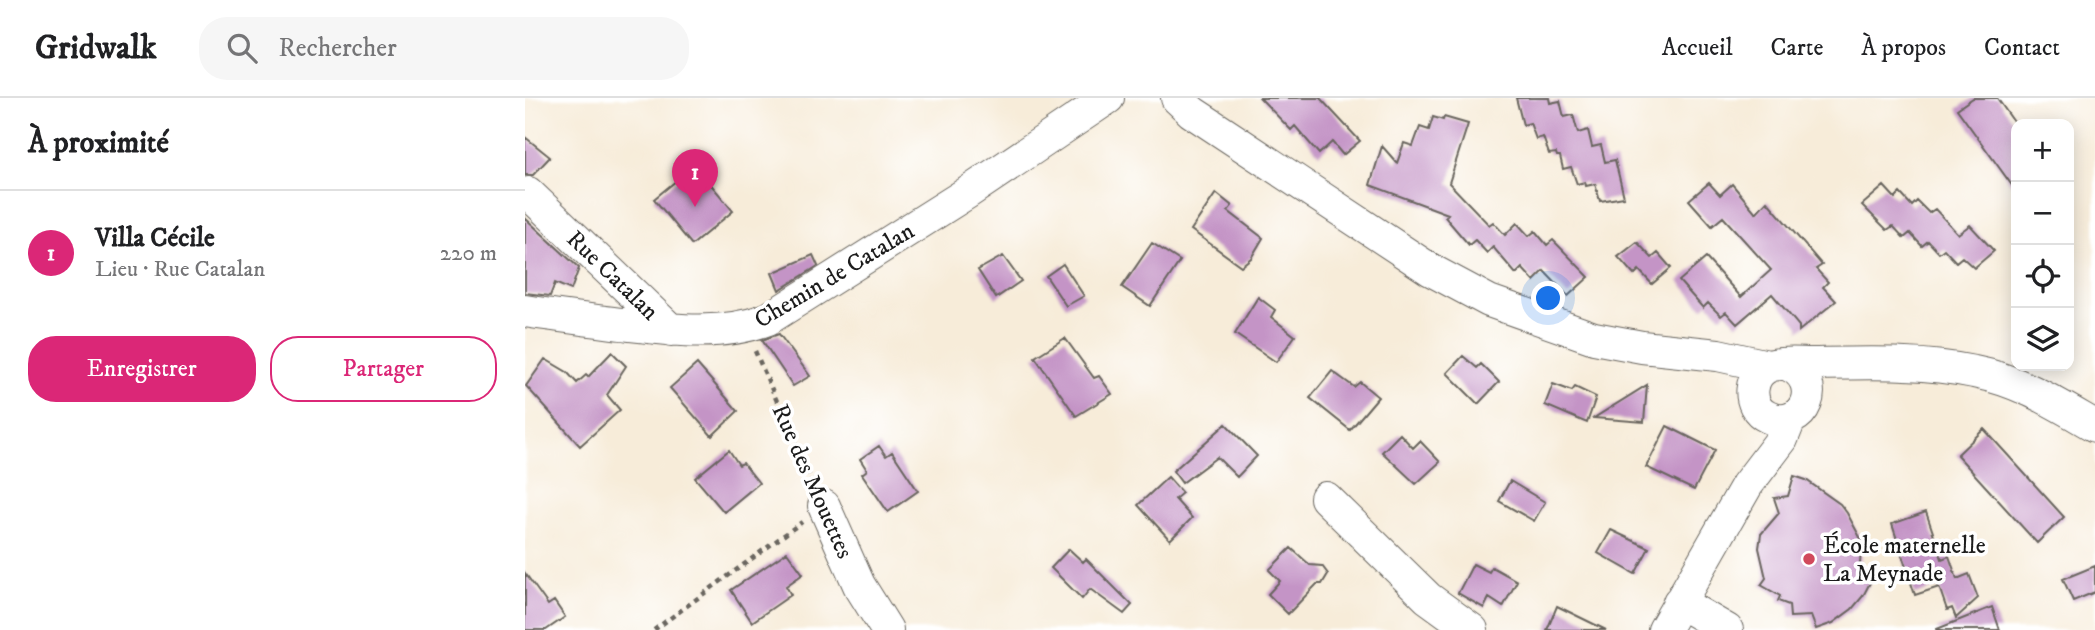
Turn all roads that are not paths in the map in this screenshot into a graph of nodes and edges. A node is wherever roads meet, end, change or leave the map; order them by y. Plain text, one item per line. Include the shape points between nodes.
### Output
1 (1108, 98) edge
2 (1177, 98) edge
3 (525, 195) edge
4 (525, 311) edge
5 (671, 330) junction
6 (1875, 364) junction
7 (1766, 381) junction
8 (1797, 413) junction
9 (2095, 426) edge
10 (1747, 485) junction
11 (1327, 498) dead end
12 (824, 506) road end
13 (1679, 602) junction
14 (887, 630) edge
15 (1472, 630) edge
16 (1664, 630) edge
17 (1727, 630) edge

1 - 5 street, Chemin de Catalan via 780,312 745,328
2 - 7 street via 1431,270 1489,301 1594,338 1718,355
3 - 5 street, Rue Catalan via 528,193
4 - 5 street, Chemin de Catalan
6 - 7 street
6 - 8 street via 1829,387
6 - 9 street via 1974,372 2026,387
7 - 8 street via 1762,414 1771,419
7 - 8 street via 1794,367 1806,381 1808,398
7 - 10 street
8 - 10 street
10 - 13 street
11 - 15 street via 1428,598
12 - 14 street, Rue des Mouettes via 859,585
13 - 16 street
13 - 17 street

